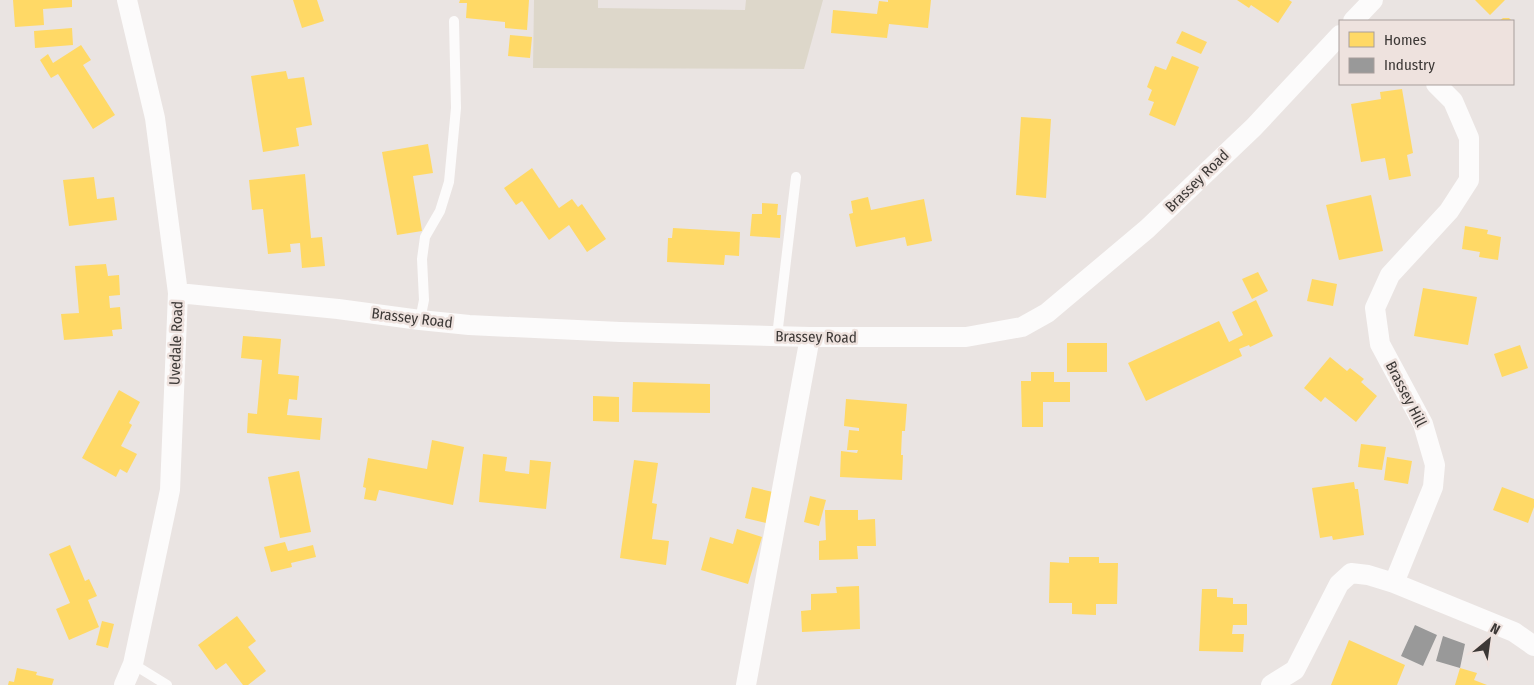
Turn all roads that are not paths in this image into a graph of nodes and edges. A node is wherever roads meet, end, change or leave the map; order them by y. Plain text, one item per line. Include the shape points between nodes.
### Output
1 (127, 0) edge
2 (454, 21) dead end
3 (1339, 36) edge
4 (1437, 85) edge
5 (796, 176) dead end
6 (178, 293) junction
7 (420, 320) junction
8 (777, 336) junction
9 (810, 337) junction
10 (1394, 583) junction
11 (1534, 646) edge
12 (133, 664) junction
13 (124, 685) edge
14 (167, 685) edge
15 (746, 685) edge
16 (1271, 685) edge

1 - 6 street, Uvedale Road via 155,118
2 - 7 lane via 456,108 449,182 440,211 424,237 424,300
3 - 9 street, Brassey Road via 1254,127 1154,222 1047,313 1022,327 966,337
4 - 10 street, Brassey Hill via 1453,102 1469,138 1469,180 1449,211 1390,275 1375,308 1380,344 1424,424 1435,465 1433,487
5 - 8 lane
6 - 7 street, Brassey Road
6 - 12 street, Uvedale Road via 170,490
7 - 8 street, Brassey Road via 620,332
8 - 9 street, Brassey Road
9 - 15 street
10 - 11 street via 1514,632
10 - 16 street via 1351,573 1339,584 1295,670
12 - 13 street, Uvedale Road
12 - 14 lane

